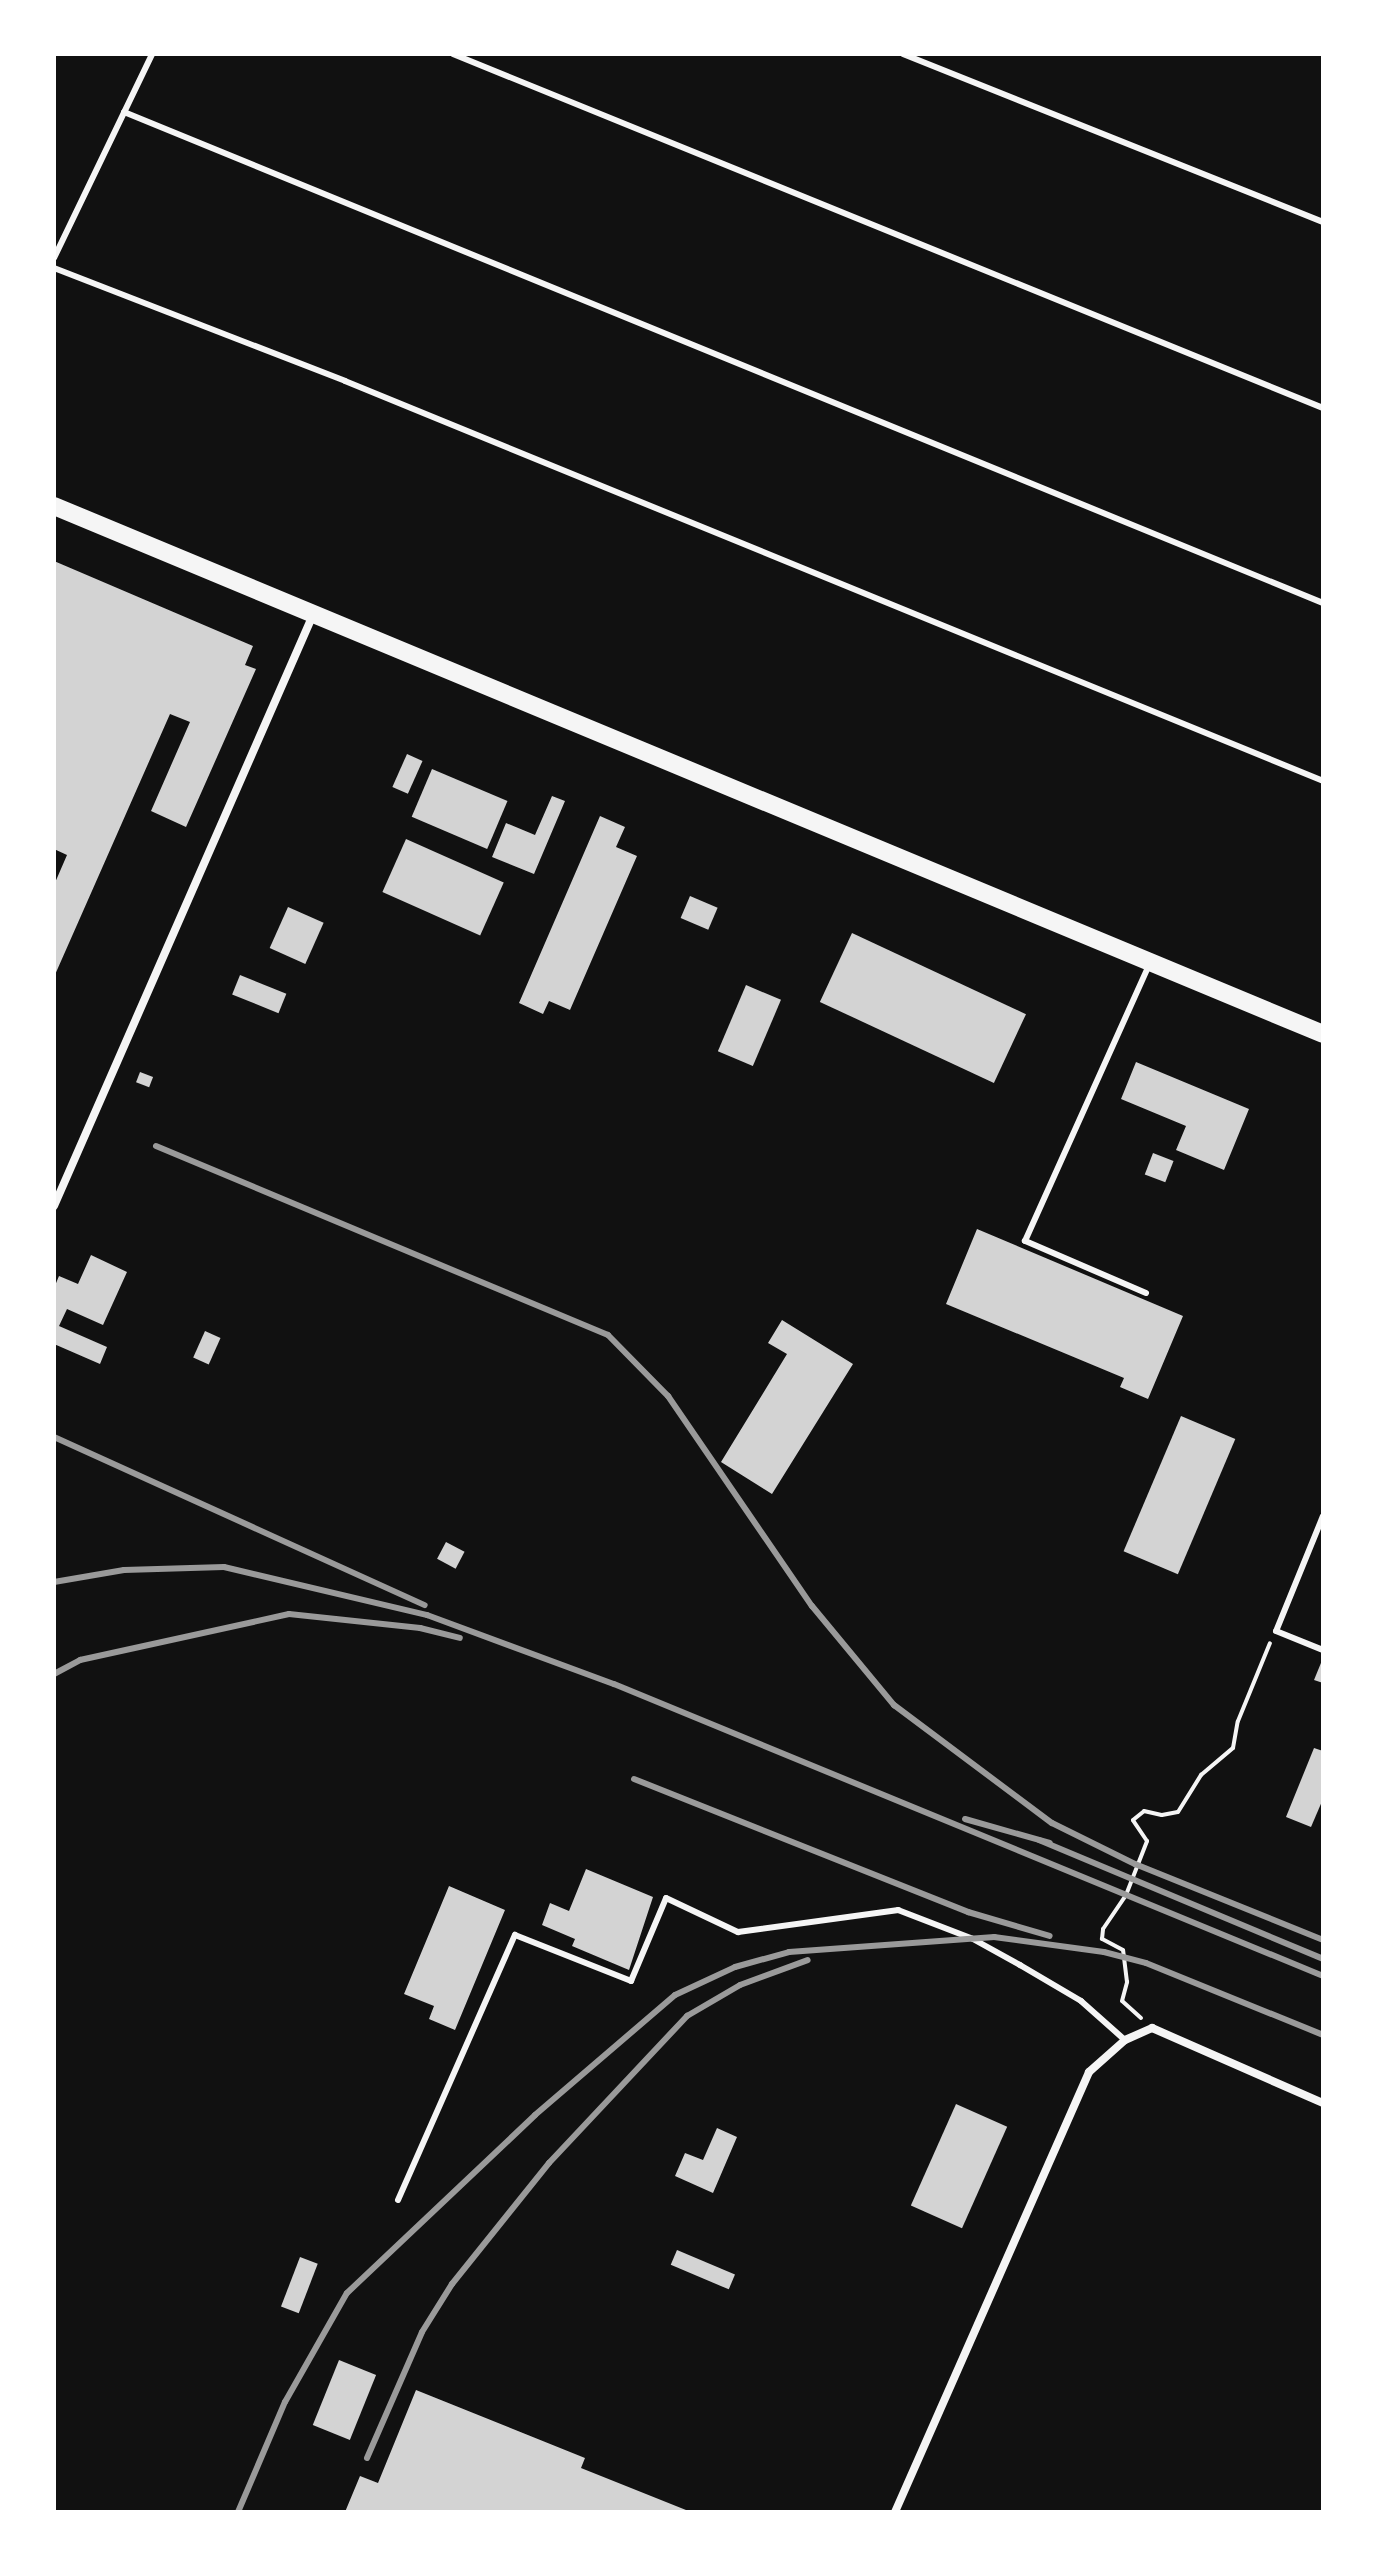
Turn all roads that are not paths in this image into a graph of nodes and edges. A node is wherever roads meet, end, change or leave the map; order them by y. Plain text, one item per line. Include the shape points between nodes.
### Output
1 (152, 54) edge
2 (453, 54) edge
3 (903, 54) edge
4 (124, 112) junction
5 (1323, 222) edge
6 (54, 258) edge
7 (54, 268) edge
8 (1323, 408) edge
9 (54, 506) edge
10 (1323, 603) edge
11 (315, 610) junction
12 (1323, 781) edge
13 (1151, 962) junction
14 (1323, 1034) edge
15 (54, 1206) edge
16 (1146, 1293) dead end
17 (1323, 1516) edge
18 (1323, 1650) edge
19 (1125, 2040) junction
20 (1323, 2103) edge
21 (398, 2200) dead end
22 (895, 2512) edge

1 - 4 lane
2 - 8 lane
3 - 5 lane
4 - 6 lane
4 - 10 lane
7 - 12 lane via 345,381
9 - 11 main road
11 - 13 main road
11 - 15 street
13 - 14 main road
13 - 16 lane via 1025,1241
17 - 18 lane via 1276,1631
19 - 20 street via 1152,2028
19 - 21 lane via 1081,2001 1020,1965 973,1939 898,1910 738,1932 666,1898 631,1981 515,1935
19 - 22 street via 1089,2072

